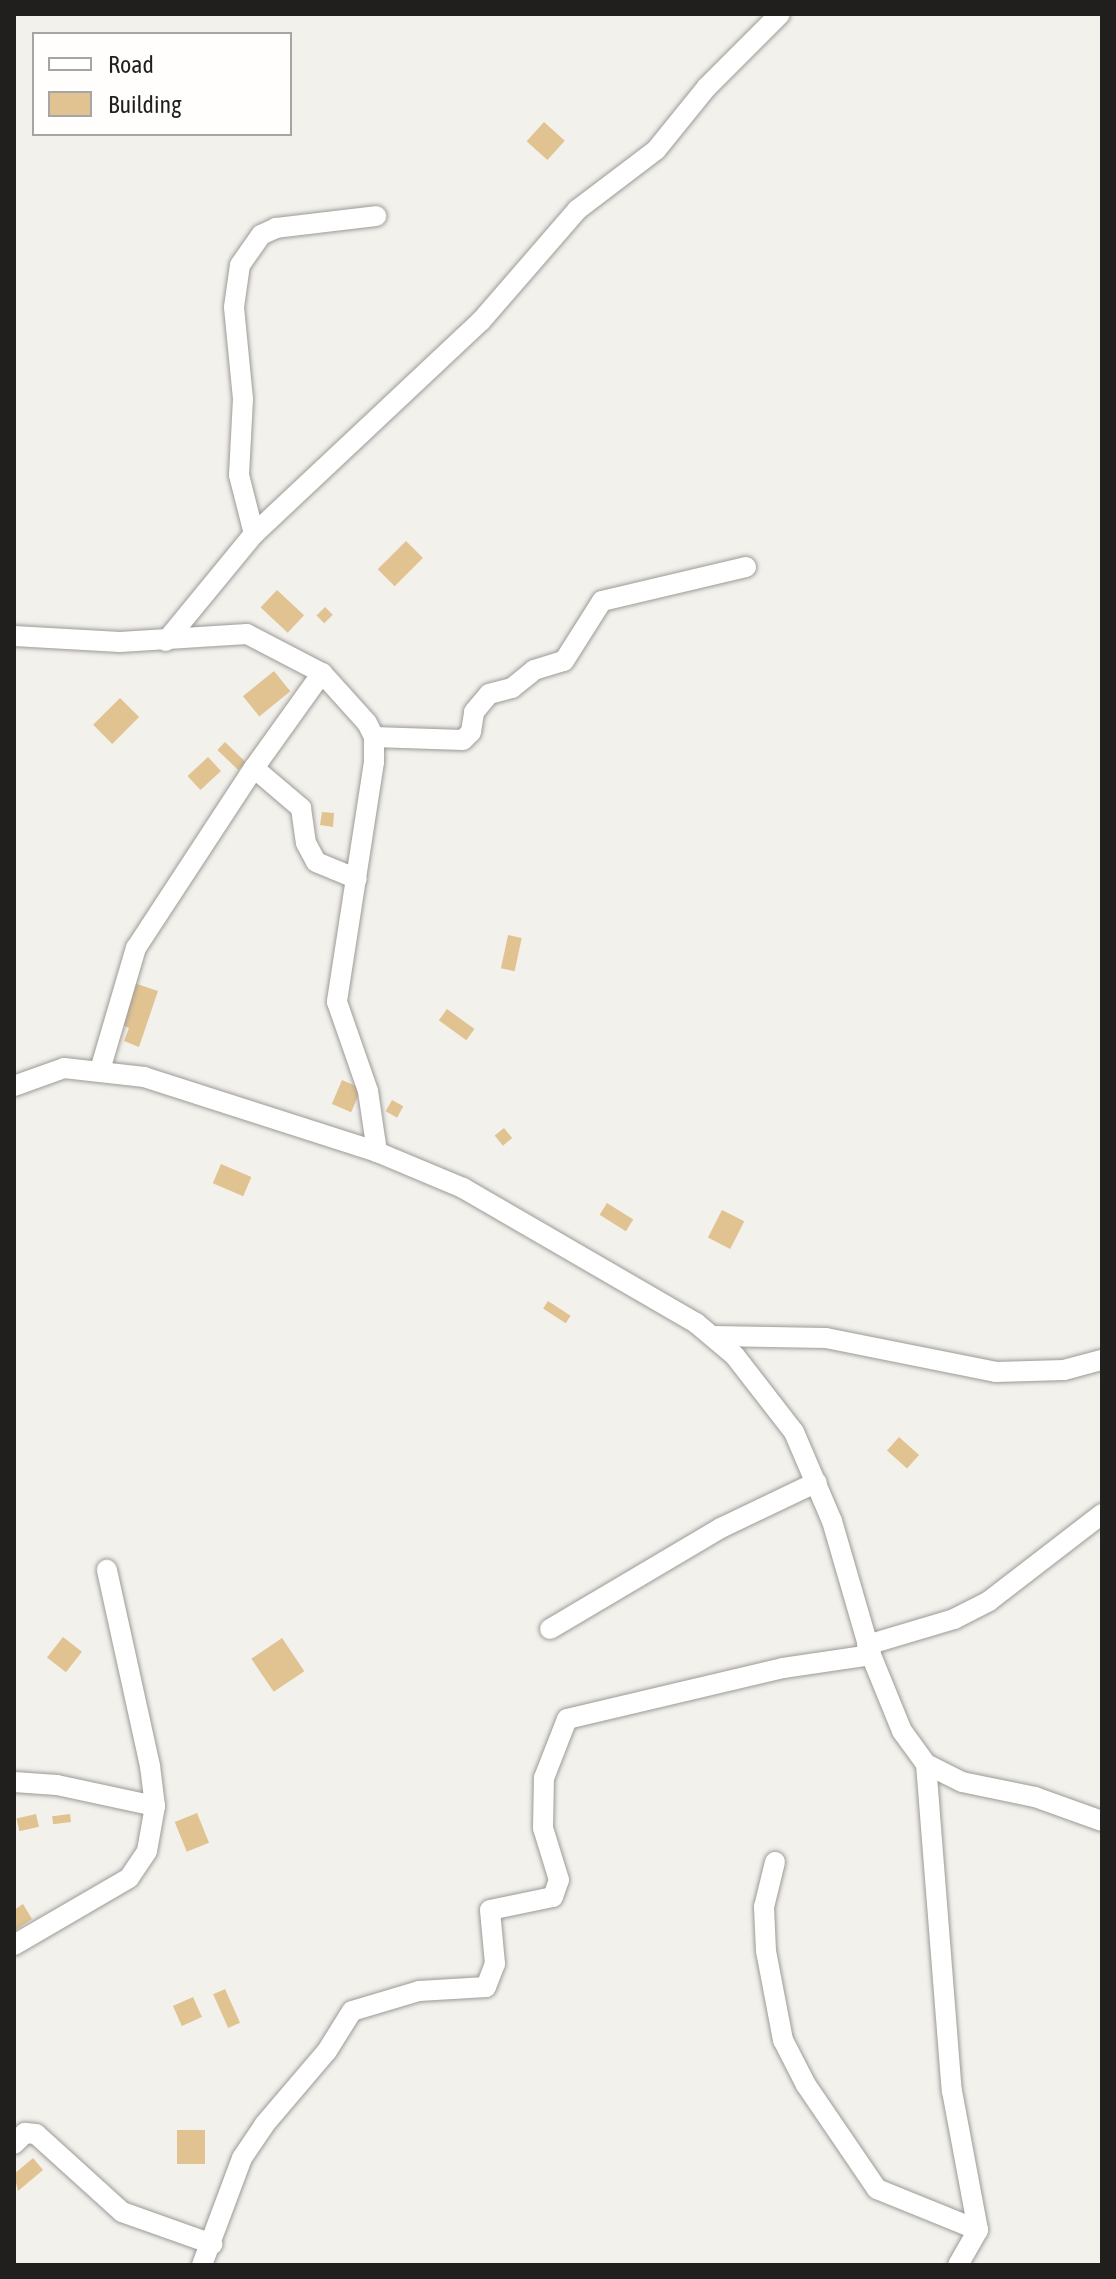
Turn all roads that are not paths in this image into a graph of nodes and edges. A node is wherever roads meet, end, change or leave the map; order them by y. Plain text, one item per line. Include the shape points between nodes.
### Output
1 (780, 14) edge
2 (376, 216) dead end
3 (254, 534) junction
4 (746, 567) dead end
5 (14, 636) edge
6 (166, 641) junction
7 (322, 673) junction
8 (374, 737) junction
9 (254, 768) junction
10 (357, 879) junction
11 (100, 1070) junction
12 (14, 1086) edge
13 (377, 1152) junction
14 (714, 1336) junction
15 (1102, 1360) edge
16 (817, 1482) junction
17 (1102, 1514) edge
18 (107, 1570) dead end
19 (550, 1629) dead end
20 (869, 1650) junction
21 (926, 1764) junction
22 (14, 1782) edge
23 (155, 1806) junction
24 (1102, 1821) edge
25 (775, 1862) dead end
26 (14, 1945) edge
27 (14, 2144) edge
28 (978, 2230) junction
29 (212, 2244) junction
30 (202, 2265) edge
31 (958, 2265) edge

1 - 3 street via 707,87 656,150 577,210 481,321
2 - 3 street via 276,228 261,235 240,265 234,307 243,399 239,475
3 - 6 street
4 - 8 street via 602,601 564,661 489,694 474,712 471,732 463,740
5 - 6 street
6 - 7 street via 247,634
7 - 8 street
7 - 9 street
8 - 10 street
9 - 10 street via 301,808 306,843 316,862
9 - 11 street via 136,948
10 - 13 street via 337,1002 368,1091
11 - 12 street via 56,1069
11 - 13 street via 195,1092
13 - 14 street via 463,1188 554,1237
14 - 15 street via 826,1338 996,1372 1032,1373
14 - 16 street via 772,1400
16 - 19 street via 721,1528
16 - 20 street
17 - 20 street via 989,1601
18 - 23 street
20 - 21 street via 902,1731
20 - 29 street via 567,1719 544,1778 543,1828 559,1880 553,1897 490,1910 495,1964 486,1987 419,1991 352,2011 242,2158
21 - 24 street via 962,1782 1035,1797
21 - 28 street via 952,2091
22 - 23 street via 57,1785
23 - 26 street via 142,1864
25 - 28 street via 764,1907 766,1951 783,2040 806,2085 877,2189
27 - 29 street via 25,2133 36,2134 122,2212
28 - 31 street
29 - 30 street

